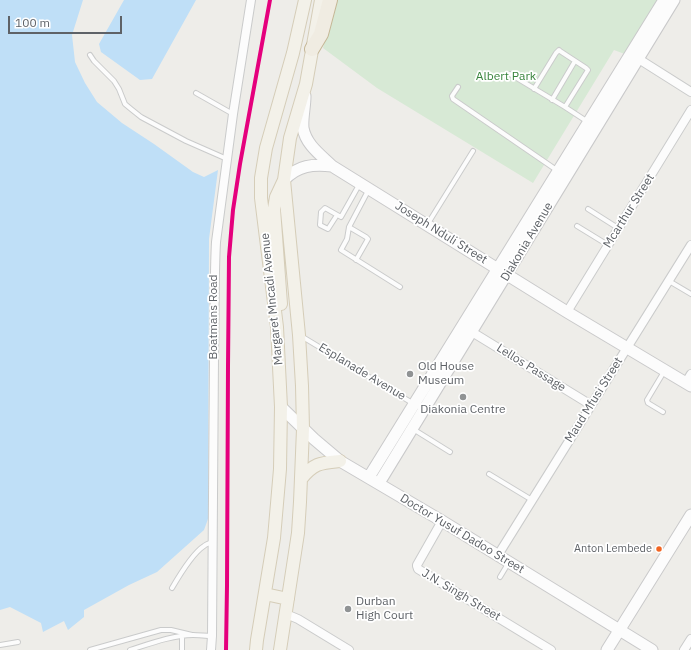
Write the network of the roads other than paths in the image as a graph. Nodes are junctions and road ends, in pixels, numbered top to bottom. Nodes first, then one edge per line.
1 (252, 0) edge
2 (305, 0) edge
3 (321, 0) edge
4 (330, 0) edge
5 (664, 0) edge
6 (674, 0) edge
7 (312, 49) junction
8 (90, 55) dead end
9 (634, 57) junction
10 (575, 61) junction
11 (510, 74) dead end
12 (306, 84) junction
13 (458, 87) dead end
14 (534, 89) junction
15 (691, 92) edge
16 (196, 93) dead end
17 (552, 100) junction
18 (565, 108) junction
19 (691, 110) edge
20 (232, 114) junction
21 (589, 122) junction
22 (473, 151) dead end
23 (227, 159) junction
24 (332, 166) junction
25 (564, 168) junction
26 (284, 180) junction
27 (365, 186) junction
28 (588, 209) dead end
29 (337, 215) junction
30 (427, 225) junction
31 (349, 226) junction
32 (577, 226) dead end
33 (618, 228) junction
34 (608, 245) junction
35 (691, 245) edge
36 (356, 260) junction
37 (502, 272) junction
38 (668, 281) junction
39 (400, 287) dead end
40 (691, 294) edge
41 (567, 312) junction
42 (277, 327) junction
43 (472, 332) junction
44 (299, 335) junction
45 (460, 340) junction
46 (627, 347) junction
47 (665, 370) junction
48 (689, 381) edge
49 (414, 404) junction
50 (591, 405) junction
51 (281, 407) junction
52 (424, 410) junction
53 (663, 412) dead end
54 (403, 423) junction
55 (303, 429) junction
56 (413, 429) junction
57 (450, 452) dead end
58 (340, 461) junction
59 (489, 474) dead end
60 (369, 477) junction
61 (301, 479) junction
62 (379, 483) junction
63 (532, 500) junction
64 (691, 514) edge
65 (442, 521) junction
66 (213, 542) junction
67 (498, 555) junction
68 (509, 562) junction
69 (500, 577) dead end
70 (172, 588) dead end
71 (265, 594) junction
72 (288, 599) junction
73 (286, 614) junction
74 (619, 630) junction
75 (182, 634) junction
76 (212, 636) junction
77 (691, 639) edge
78 (18, 642) dead end
79 (0, 645) edge
80 (90, 650) edge
81 (130, 650) edge
82 (182, 650) edge
83 (211, 650) edge
84 (256, 650) edge
85 (280, 650) edge
86 (349, 650) edge
87 (550, 650) edge
88 (607, 650) edge
89 (652, 650) edge
90 (684, 650) edge

1 - 20 street, Boatmans Road
2 - 42 main road, Margaret Mncadi Avenue
3 - 7 main road, Margaret Mncadi Avenue
4 - 7 highway
5 - 9 street, Diakonia Avenue
6 - 9 street, Diakonia Avenue
7 - 12 main road, Margaret Mncadi Avenue
8 - 23 lane
9 - 15 street
9 - 21 street, Diakonia Avenue
9 - 25 street, Diakonia Avenue
10 - 14 lane
10 - 17 lane
10 - 18 lane
11 - 14 lane
12 - 24 street, Joseph Nduli Street
12 - 26 main road, Margaret Mncadi Avenue
13 - 25 lane
14 - 17 lane
16 - 20 lane
17 - 18 lane
18 - 21 lane
19 - 33 street, Mcarthur Street
20 - 23 street, Boatmans Road
21 - 25 street, Diakonia Avenue
22 - 30 lane
23 - 66 street, Boatmans Road
24 - 26 street
24 - 27 street, Joseph Nduli Street
25 - 37 street, Diakonia Avenue
26 - 42 main road
26 - 44 main road, Margaret Mncadi Avenue
27 - 29 lane
27 - 30 street, Joseph Nduli Street
27 - 31 lane
28 - 33 lane
29 - 29 lane
30 - 37 street, Joseph Nduli Street
31 - 36 lane
31 - 36 lane
32 - 34 lane
33 - 34 street, Mcarthur Street
34 - 41 street, Mcarthur Street
35 - 38 street, Maud Mfusi Street
36 - 39 lane
37 - 41 street, Joseph Nduli Street
37 - 43 street, Diakonia Avenue
37 - 45 street, Diakonia Avenue
38 - 40 lane
38 - 46 street, Maud Mfusi Street
41 - 46 street, Joseph Nduli Street
42 - 51 main road, Margaret Mncadi Avenue
43 - 45 street, Diakonia Avenue
43 - 50 street, Lellos Passage
44 - 49 lane, Esplanade Avenue
44 - 55 main road, Margaret Mncadi Avenue
45 - 49 street, Diakonia Avenue
45 - 52 street, Diakonia Avenue
46 - 47 street, Joseph Nduli Street
46 - 50 street, Maud Mfusi Street
47 - 48 street, Joseph Nduli Street
47 - 53 lane
49 - 52 lane, Esplanade Avenue
49 - 54 street, Diakonia Avenue
50 - 63 street, Maud Mfusi Street
51 - 55 street, Doctor Yusuf Dadoo Street
51 - 71 main road, Margaret Mncadi Avenue
52 - 56 street, Diakonia Avenue
54 - 56 street
54 - 60 street, Diakonia Avenue
55 - 58 street, Doctor Yusuf Dadoo Street
55 - 61 main road, Margaret Mncadi Avenue
56 - 57 lane
56 - 62 street, Diakonia Avenue
58 - 60 street, Doctor Yusuf Dadoo Street
58 - 61 main road
59 - 63 lane
60 - 62 street, Doctor Yusuf Dadoo Street
61 - 72 main road, Margaret Mncadi Avenue
62 - 65 street, Doctor Yusuf Dadoo Street
63 - 67 street, Maud Mfusi Street
64 - 74 street
65 - 67 street, Doctor Yusuf Dadoo Street
65 - 87 street, J.N. Singh Street
66 - 70 lane
66 - 76 street, Boatmans Road
67 - 68 street, Doctor Yusuf Dadoo Street
68 - 69 lane
68 - 74 street, Doctor Yusuf Dadoo Street
71 - 72 main road
71 - 84 main road, Margaret Mncadi Avenue
72 - 73 main road, Margaret Mncadi Avenue
73 - 85 main road, Margaret Mncadi Avenue
73 - 86 street
74 - 88 street
74 - 89 street, Doctor Yusuf Dadoo Street
75 - 76 lane
75 - 80 lane
75 - 81 lane
75 - 82 lane
76 - 83 street, Boatmans Road
77 - 90 street
78 - 79 lane

